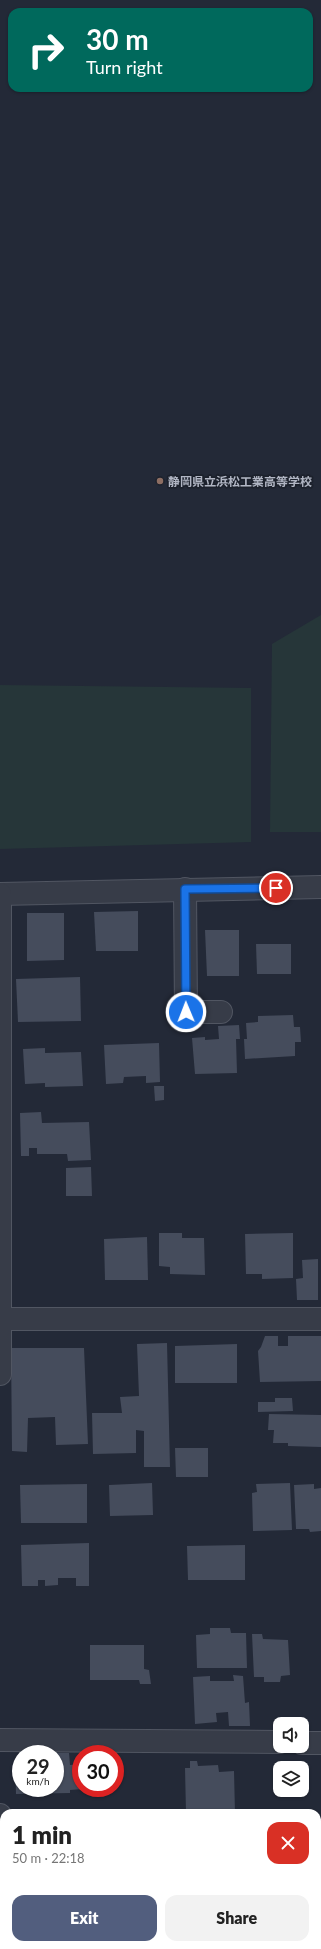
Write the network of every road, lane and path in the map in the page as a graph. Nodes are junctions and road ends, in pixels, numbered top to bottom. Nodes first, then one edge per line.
1 (321, 887) edge
2 (185, 889) junction
3 (0, 894) edge
4 (221, 1012) dead end
5 (0, 1319) edge
6 (321, 1319) edge
7 (0, 1374) edge
8 (0, 1740) edge
9 (273, 1742) edge
10 (309, 1743) edge
11 (321, 1743) edge

1 - 2 street
2 - 3 street
2 - 4 street
3 - 5 street
5 - 6 street
5 - 7 street
8 - 9 street
10 - 11 street

